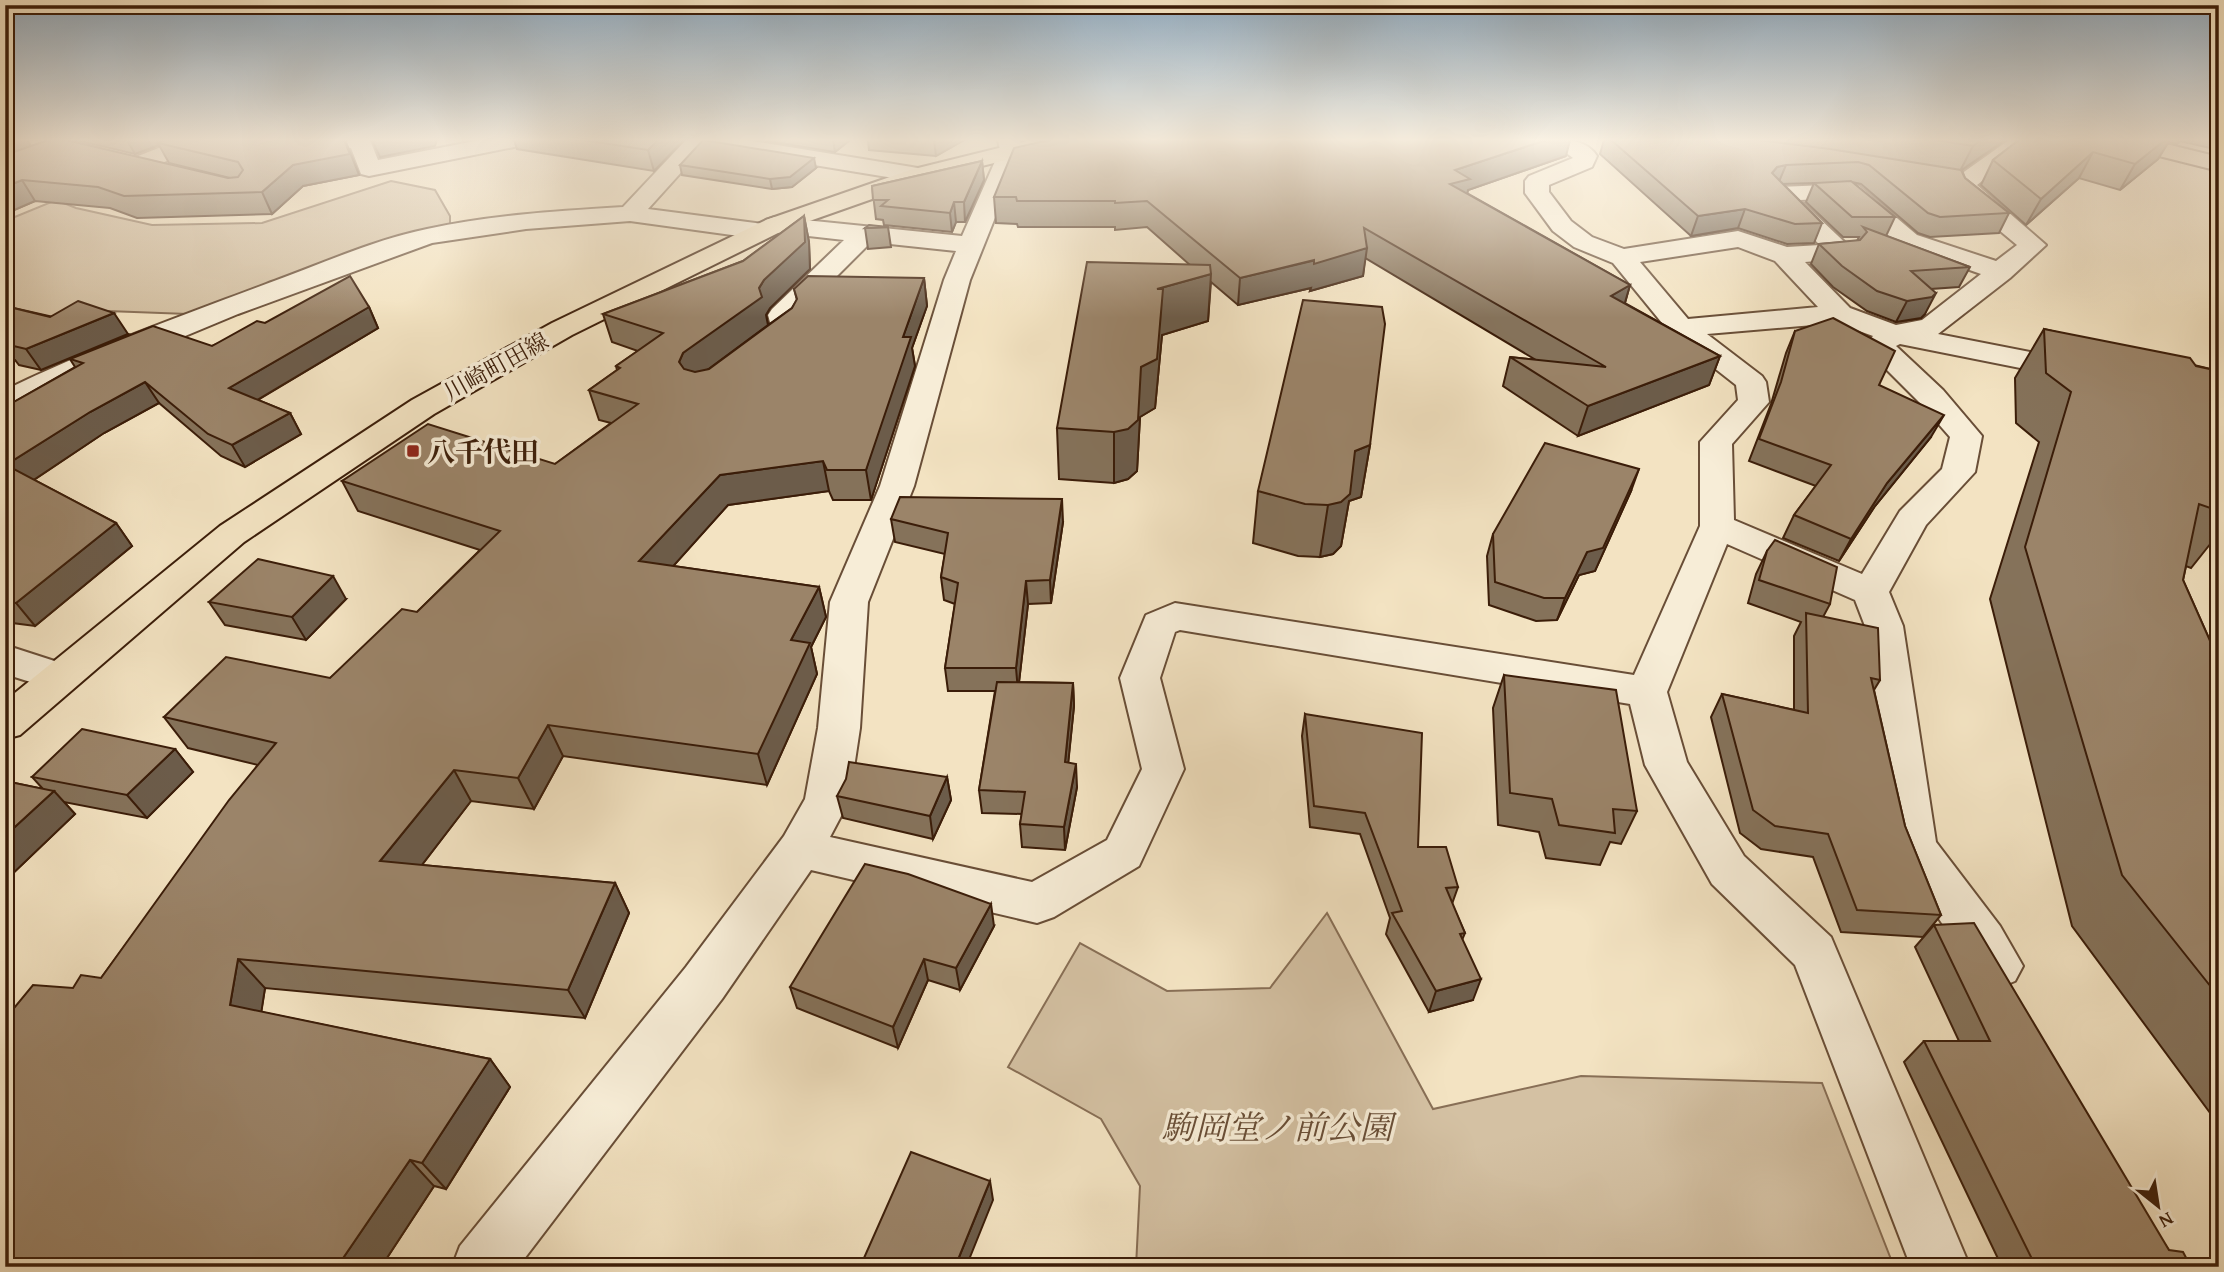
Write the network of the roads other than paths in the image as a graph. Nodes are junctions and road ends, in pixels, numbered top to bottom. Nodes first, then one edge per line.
1 (643, 199) edge
2 (849, 199) edge
3 (1002, 199) edge
4 (1542, 199) edge
5 (1785, 199) edge
6 (1860, 199) edge
7 (1978, 199) edge
8 (630, 214) junction
9 (768, 228) junction
10 (864, 235) junction
11 (971, 245) junction
12 (1784, 255) junction
13 (1622, 257) junction
14 (2001, 272) junction
15 (1840, 314) junction
16 (1681, 328) junction
17 (1894, 334) junction
18 (735, 367) edge
19 (5, 376) edge
20 (2102, 376) edge
21 (47, 381) junction
22 (5, 402) edge
23 (1717, 526) junction
24 (1870, 592) junction
25 (5, 659) edge
26 (59, 677) junction
27 (1647, 692) junction
28 (5, 724) edge
29 (800, 849) junction
30 (2017, 999) edge
31 (481, 1267) edge
32 (1941, 1267) edge

1 - 8 street
2 - 9 main road, 川崎町田線
3 - 11 street
4 - 13 street
5 - 12 street
6 - 14 street
7 - 14 street
8 - 9 street
8 - 21 street
9 - 10 street
9 - 26 main road, 川崎町田線
10 - 11 street
10 - 18 street
11 - 29 street
12 - 13 street
12 - 15 street
13 - 16 street
14 - 17 street
15 - 16 street
15 - 17 street
16 - 23 street
17 - 20 street
17 - 24 street
19 - 21 street
21 - 22 street
23 - 24 street
23 - 27 street
24 - 30 street
25 - 26 street
26 - 28 main road, 川崎町田線
27 - 29 street
27 - 32 street
29 - 31 street

